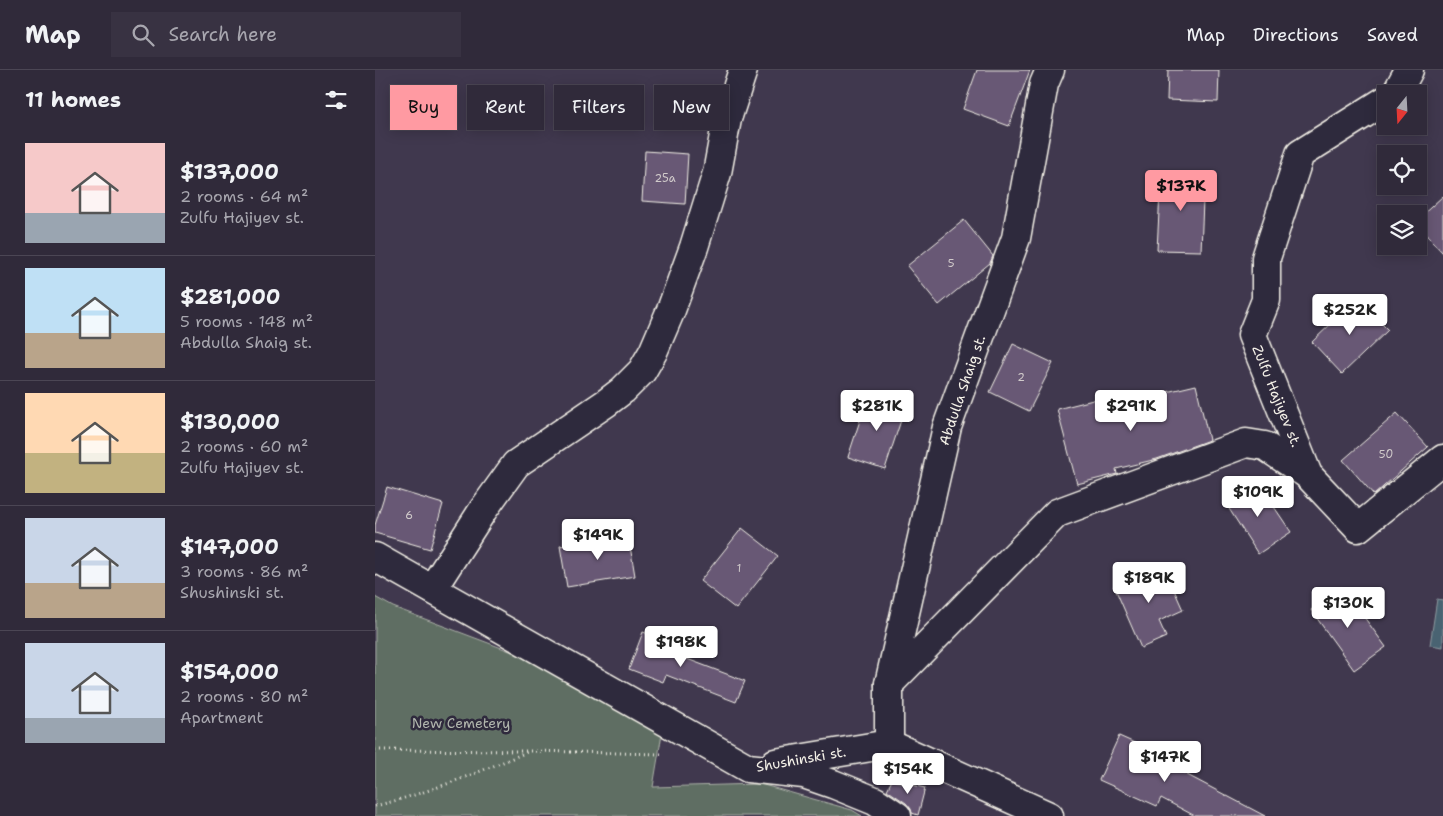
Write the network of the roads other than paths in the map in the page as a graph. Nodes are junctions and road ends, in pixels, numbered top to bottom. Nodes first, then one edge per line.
1 (743, 70) edge
2 (1050, 70) edge
3 (1409, 70) edge
4 (1401, 85) edge
5 (1377, 106) edge
6 (1443, 459) edge
7 (1308, 475) junction
8 (375, 557) edge
9 (432, 589) junction
10 (889, 684) junction
11 (889, 744) junction
12 (748, 768) junction
13 (897, 816) edge
14 (1049, 816) edge

1 - 9 street
2 - 10 street, Abdulla Shaig st.
3 - 4 street
5 - 7 street, Zulfu Hajiyev st.
6 - 7 street, Zulfu Hajiyev st.
7 - 10 street
8 - 9 street
9 - 12 street
10 - 11 street, Abdulla Shaig st.
11 - 12 street, Shushinski st.
11 - 14 street
12 - 13 street

